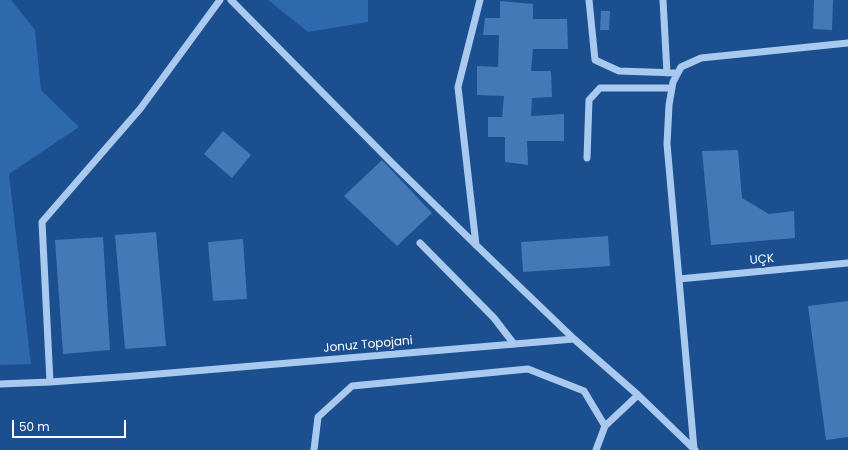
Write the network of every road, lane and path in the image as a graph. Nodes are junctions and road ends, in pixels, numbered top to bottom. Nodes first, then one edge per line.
1 (220, 0) edge
2 (231, 0) edge
3 (480, 0) edge
4 (589, 0) edge
5 (663, 0) edge
6 (848, 42) edge
7 (668, 72) junction
8 (677, 73) junction
9 (672, 88) junction
10 (587, 158) dead end
11 (420, 243) dead end
12 (476, 246) junction
13 (848, 264) edge
14 (679, 279) junction
15 (574, 339) junction
16 (514, 344) junction
17 (50, 382) junction
18 (0, 384) edge
19 (638, 395) junction
20 (605, 426) junction
21 (695, 449) edge
22 (314, 450) edge
23 (596, 450) edge

1 - 17 street
2 - 12 street
3 - 12 street
4 - 7 street
5 - 7 street
6 - 8 street
7 - 8 street
8 - 9 street
9 - 10 street
9 - 14 street
11 - 16 street
12 - 15 street
13 - 14 street, UÇK
14 - 21 street
15 - 16 street, Jonuz Topojani
15 - 19 street
16 - 17 street, Jonuz Topojani
17 - 18 street, Jonuz Topojani
19 - 20 street
19 - 21 street
20 - 22 street
20 - 23 street

